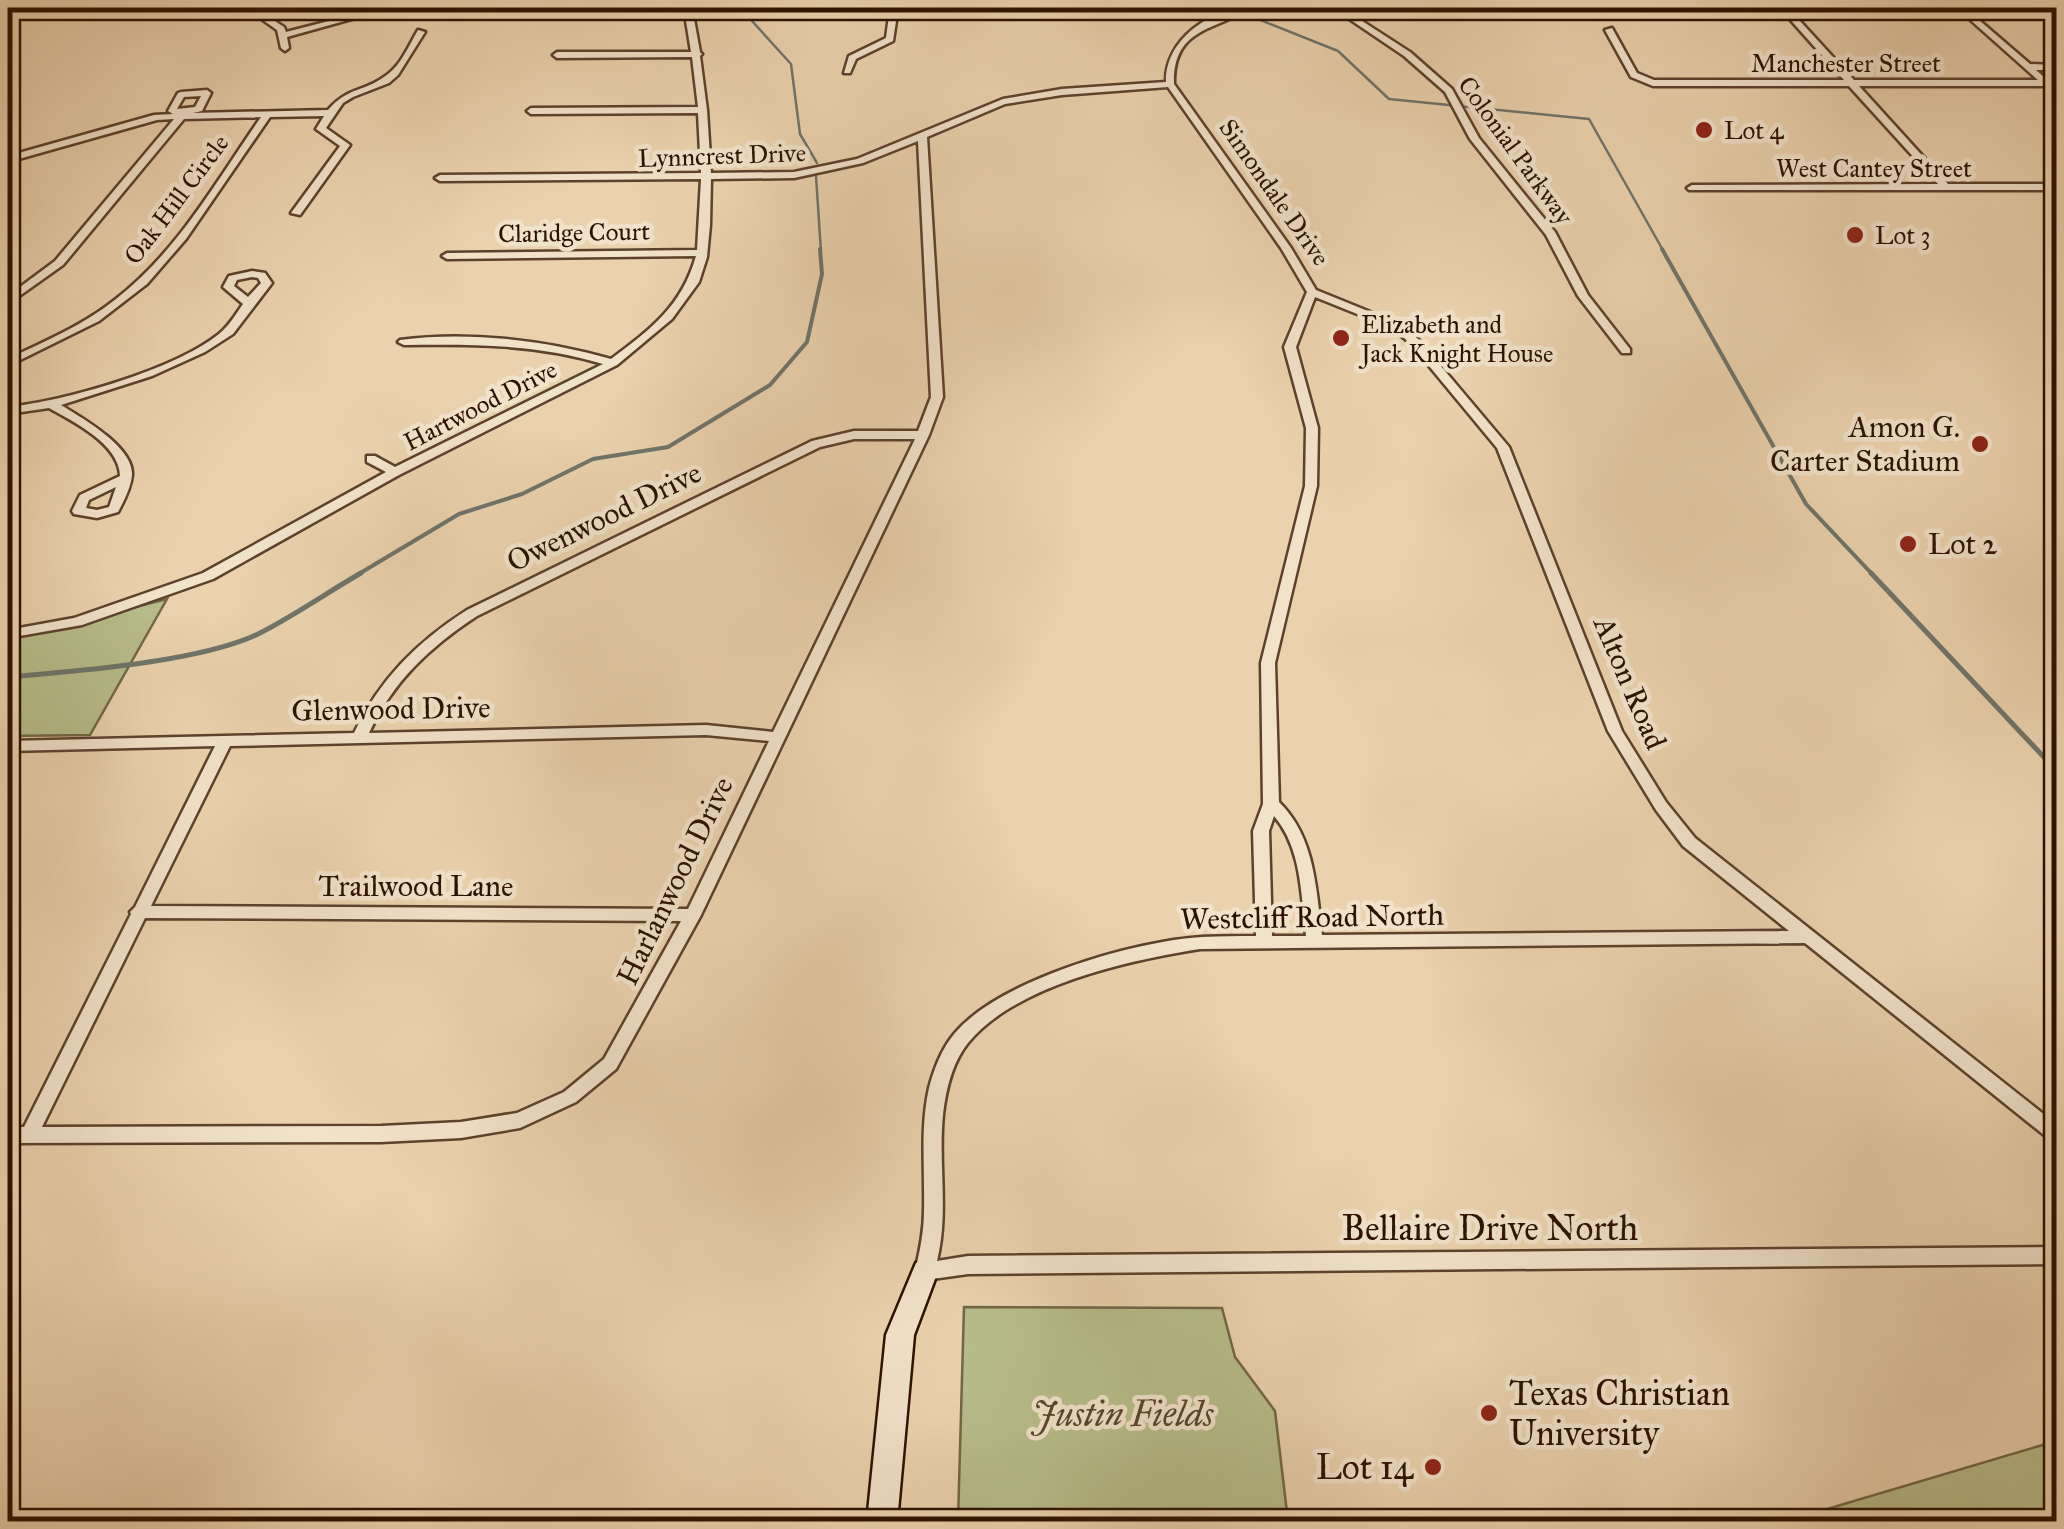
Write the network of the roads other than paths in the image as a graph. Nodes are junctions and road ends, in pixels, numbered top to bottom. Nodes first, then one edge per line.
1 (250, 8) edge
2 (387, 8) edge
3 (688, 8) edge
4 (894, 8) edge
5 (1337, 8) edge
6 (1784, 8) edge
7 (1961, 8) edge
8 (1240, 10) edge
9 (1609, 30) dead end
10 (422, 32) dead end
11 (284, 35) junction
12 (285, 48) dead end
13 (698, 54) junction
14 (557, 55) dead end
15 (2029, 67) junction
16 (2056, 67) edge
17 (847, 71) dead end
18 (1851, 83) junction
19 (2047, 83) junction
20 (1170, 84) junction
21 (2056, 92) edge
22 (703, 110) junction
23 (531, 111) dead end
24 (330, 112) junction
25 (184, 113) junction
26 (268, 113) junction
27 (922, 136) junction
28 (8, 160) edge
29 (440, 178) dead end
30 (705, 178) junction
31 (1692, 188) dead end
32 (1946, 188) junction
33 (2056, 188) edge
34 (296, 213) dead end
35 (702, 253) junction
36 (448, 256) dead end
37 (1312, 292) junction
38 (8, 301) edge
39 (249, 304) dead end
40 (404, 342) dead end
41 (1626, 351) dead end
42 (8, 362) edge
43 (613, 363) junction
44 (53, 405) junction
45 (8, 410) edge
46 (923, 435) junction
47 (371, 459) dead end
48 (395, 472) junction
49 (126, 478) dead end
50 (8, 634) edge
51 (360, 736) junction
52 (775, 736) junction
53 (226, 740) junction
54 (8, 746) edge
55 (1271, 804) junction
56 (138, 912) junction
57 (693, 915) junction
58 (1806, 937) junction
59 (1315, 942) junction
60 (1264, 943) junction
61 (29, 1134) junction
62 (2056, 1134) edge
63 (8, 1135) edge
64 (2056, 1256) edge
65 (925, 1271) junction
66 (882, 1522) edge

1 - 11 street
2 - 11 street
3 - 13 street, Hartwood Drive
4 - 17 street
5 - 41 street, Colonial Parkway
6 - 18 street
7 - 15 street
8 - 20 street
9 - 18 street, Manchester Street
10 - 24 street
11 - 12 street
13 - 14 street
13 - 22 street, Hartwood Drive
15 - 16 street
15 - 19 street
18 - 19 street, Manchester Street
18 - 32 street
19 - 21 street
20 - 27 street, Lynncrest Drive
20 - 37 street, Simondale Drive
22 - 23 street
22 - 30 street, Hartwood Drive
24 - 26 street
24 - 34 street
25 - 25 street
25 - 26 street
25 - 28 street
25 - 38 street
26 - 42 street, Oak Hill Circle
27 - 30 street, Lynncrest Drive
27 - 46 street, Harlanwood Drive
29 - 30 street, Lynncrest Drive
30 - 35 street, Hartwood Drive
31 - 32 street, West Cantey Street
32 - 33 street, West Cantey Street
35 - 36 street, Claridge Court
35 - 43 street, Hartwood Drive
37 - 55 street, Simondale Drive
37 - 58 street, Alton Road
39 - 44 street
40 - 43 street
43 - 48 street, Hartwood Drive
44 - 45 street
44 - 49 street
46 - 51 street, Owenwood Drive
46 - 52 street, Harlanwood Drive
47 - 48 street
48 - 50 street, Hartwood Drive
51 - 52 street, Glenwood Drive
51 - 53 street, Glenwood Drive
52 - 57 street, Harlanwood Drive
53 - 54 street, Glenwood Drive
53 - 56 street
55 - 59 street
55 - 60 street, Simondale Drive
56 - 57 street, Trailwood Lane
56 - 61 street
57 - 61 street, Harlanwood Drive
58 - 59 street, Westcliff Road North
58 - 62 street, Alton Road
59 - 60 street, Westcliff Road North
60 - 65 street, Westcliff Road North
61 - 63 street, Harlanwood Drive
64 - 65 street, Bellaire Drive North
65 - 66 street

